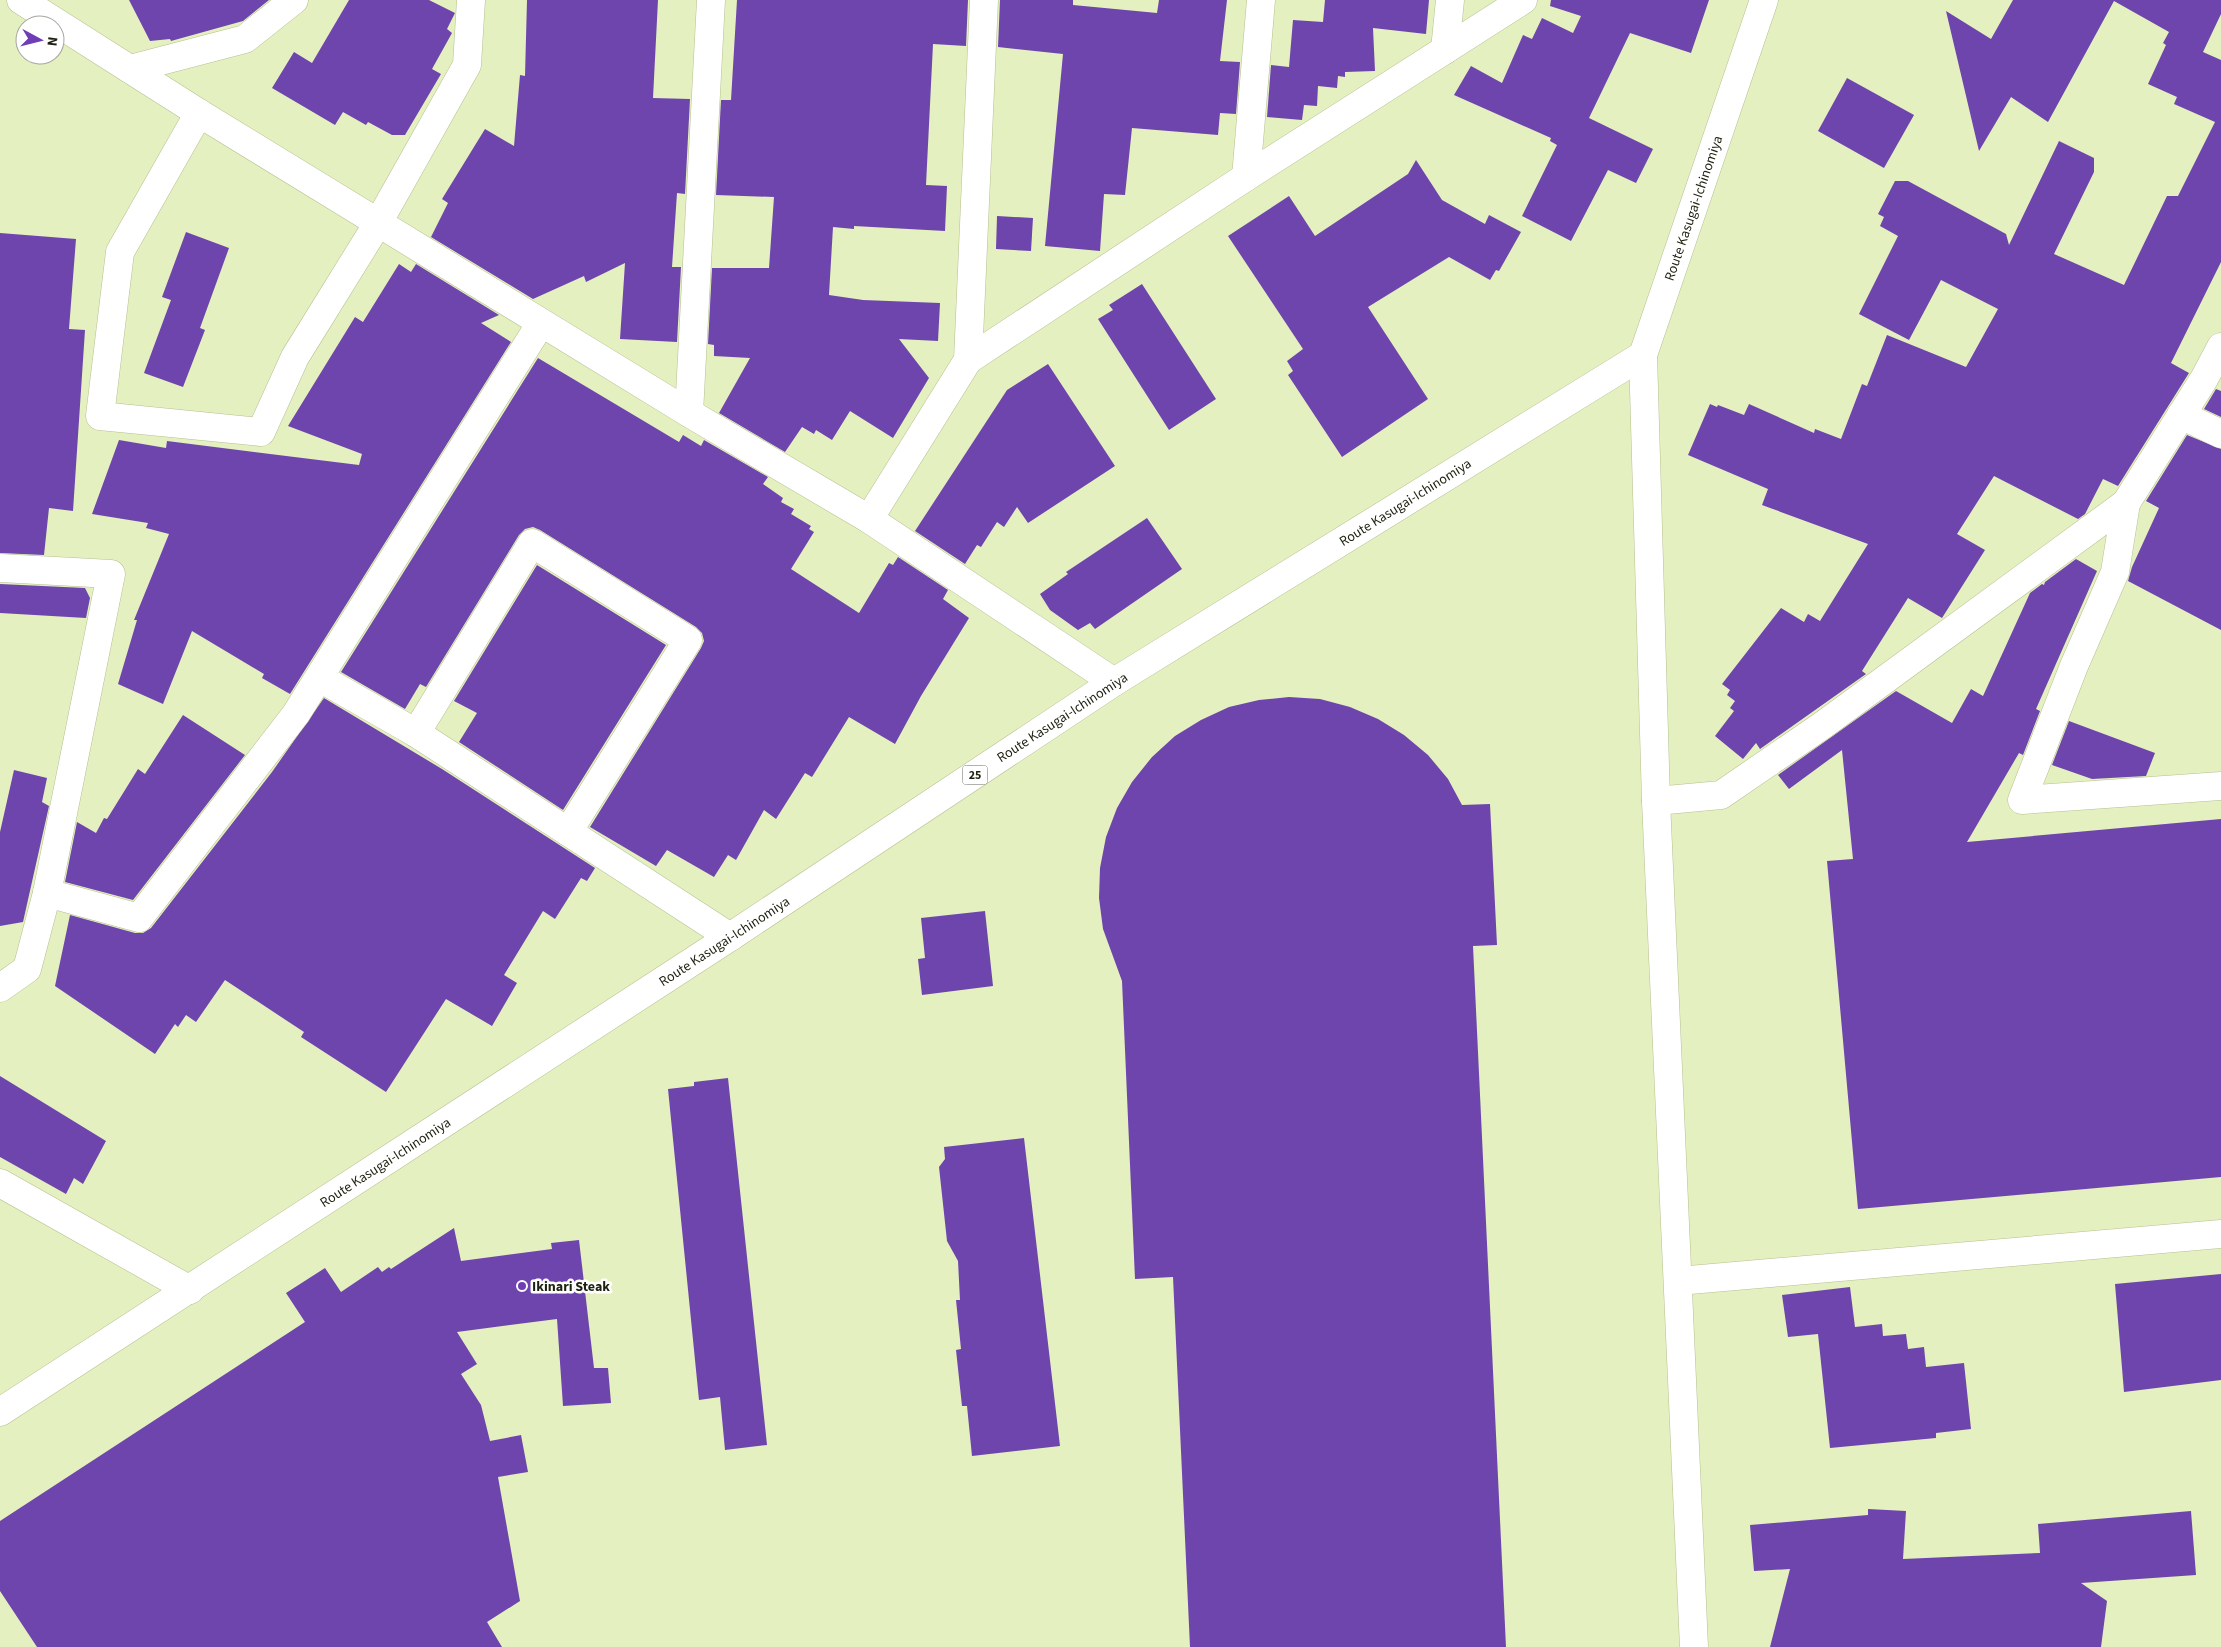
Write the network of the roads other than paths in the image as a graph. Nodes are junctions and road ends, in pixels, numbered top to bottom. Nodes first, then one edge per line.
1 (21, 0) edge
2 (294, 0) edge
3 (471, 0) edge
4 (711, 0) edge
5 (984, 0) edge
6 (1261, 0) edge
7 (1450, 0) edge
8 (1524, 0) edge
9 (1764, 0) edge
10 (1445, 50) junction
11 (130, 69) junction
12 (199, 114) junction
13 (1246, 177) junction
14 (378, 223) junction
15 (541, 323) junction
16 (2221, 347) edge
17 (1642, 356) junction
18 (968, 360) junction
19 (2212, 380) edge
20 (690, 413) junction
21 (2181, 415) junction
22 (2221, 434) edge
23 (2126, 503) junction
24 (869, 519) junction
25 (0, 568) edge
26 (320, 678) junction
27 (1114, 682) junction
28 (416, 733) junction
29 (2221, 786) edge
30 (1656, 801) junction
31 (568, 832) junction
32 (47, 893) junction
33 (730, 937) junction
34 (0, 988) edge
35 (0, 1183) edge
36 (2221, 1234) edge
37 (1678, 1281) junction
38 (190, 1290) junction
39 (0, 1412) edge
40 (1694, 1647) edge

1 - 11 street
2 - 11 street
3 - 14 street
4 - 20 street
5 - 18 street
6 - 13 street
7 - 10 street
8 - 10 street
9 - 17 street, Route Kasugai-Ichinomiya
10 - 13 street
11 - 12 street
12 - 14 street
12 - 14 street
13 - 18 street
14 - 15 street
15 - 20 street
15 - 26 street
16 - 19 street
17 - 27 street, Route Kasugai-Ichinomiya / 25
17 - 30 street
18 - 24 street
19 - 21 street
20 - 24 street
21 - 22 street
21 - 23 street
23 - 29 street
23 - 30 street
24 - 27 street
25 - 32 street
26 - 28 street
26 - 32 street
27 - 33 street, Route Kasugai-Ichinomiya / 25
28 - 31 street
28 - 31 street
30 - 37 street
31 - 33 street
32 - 34 street
33 - 38 street, Route Kasugai-Ichinomiya / 25
35 - 38 street
36 - 37 street
37 - 40 street
38 - 39 street, Route Kasugai-Ichinomiya / 25

